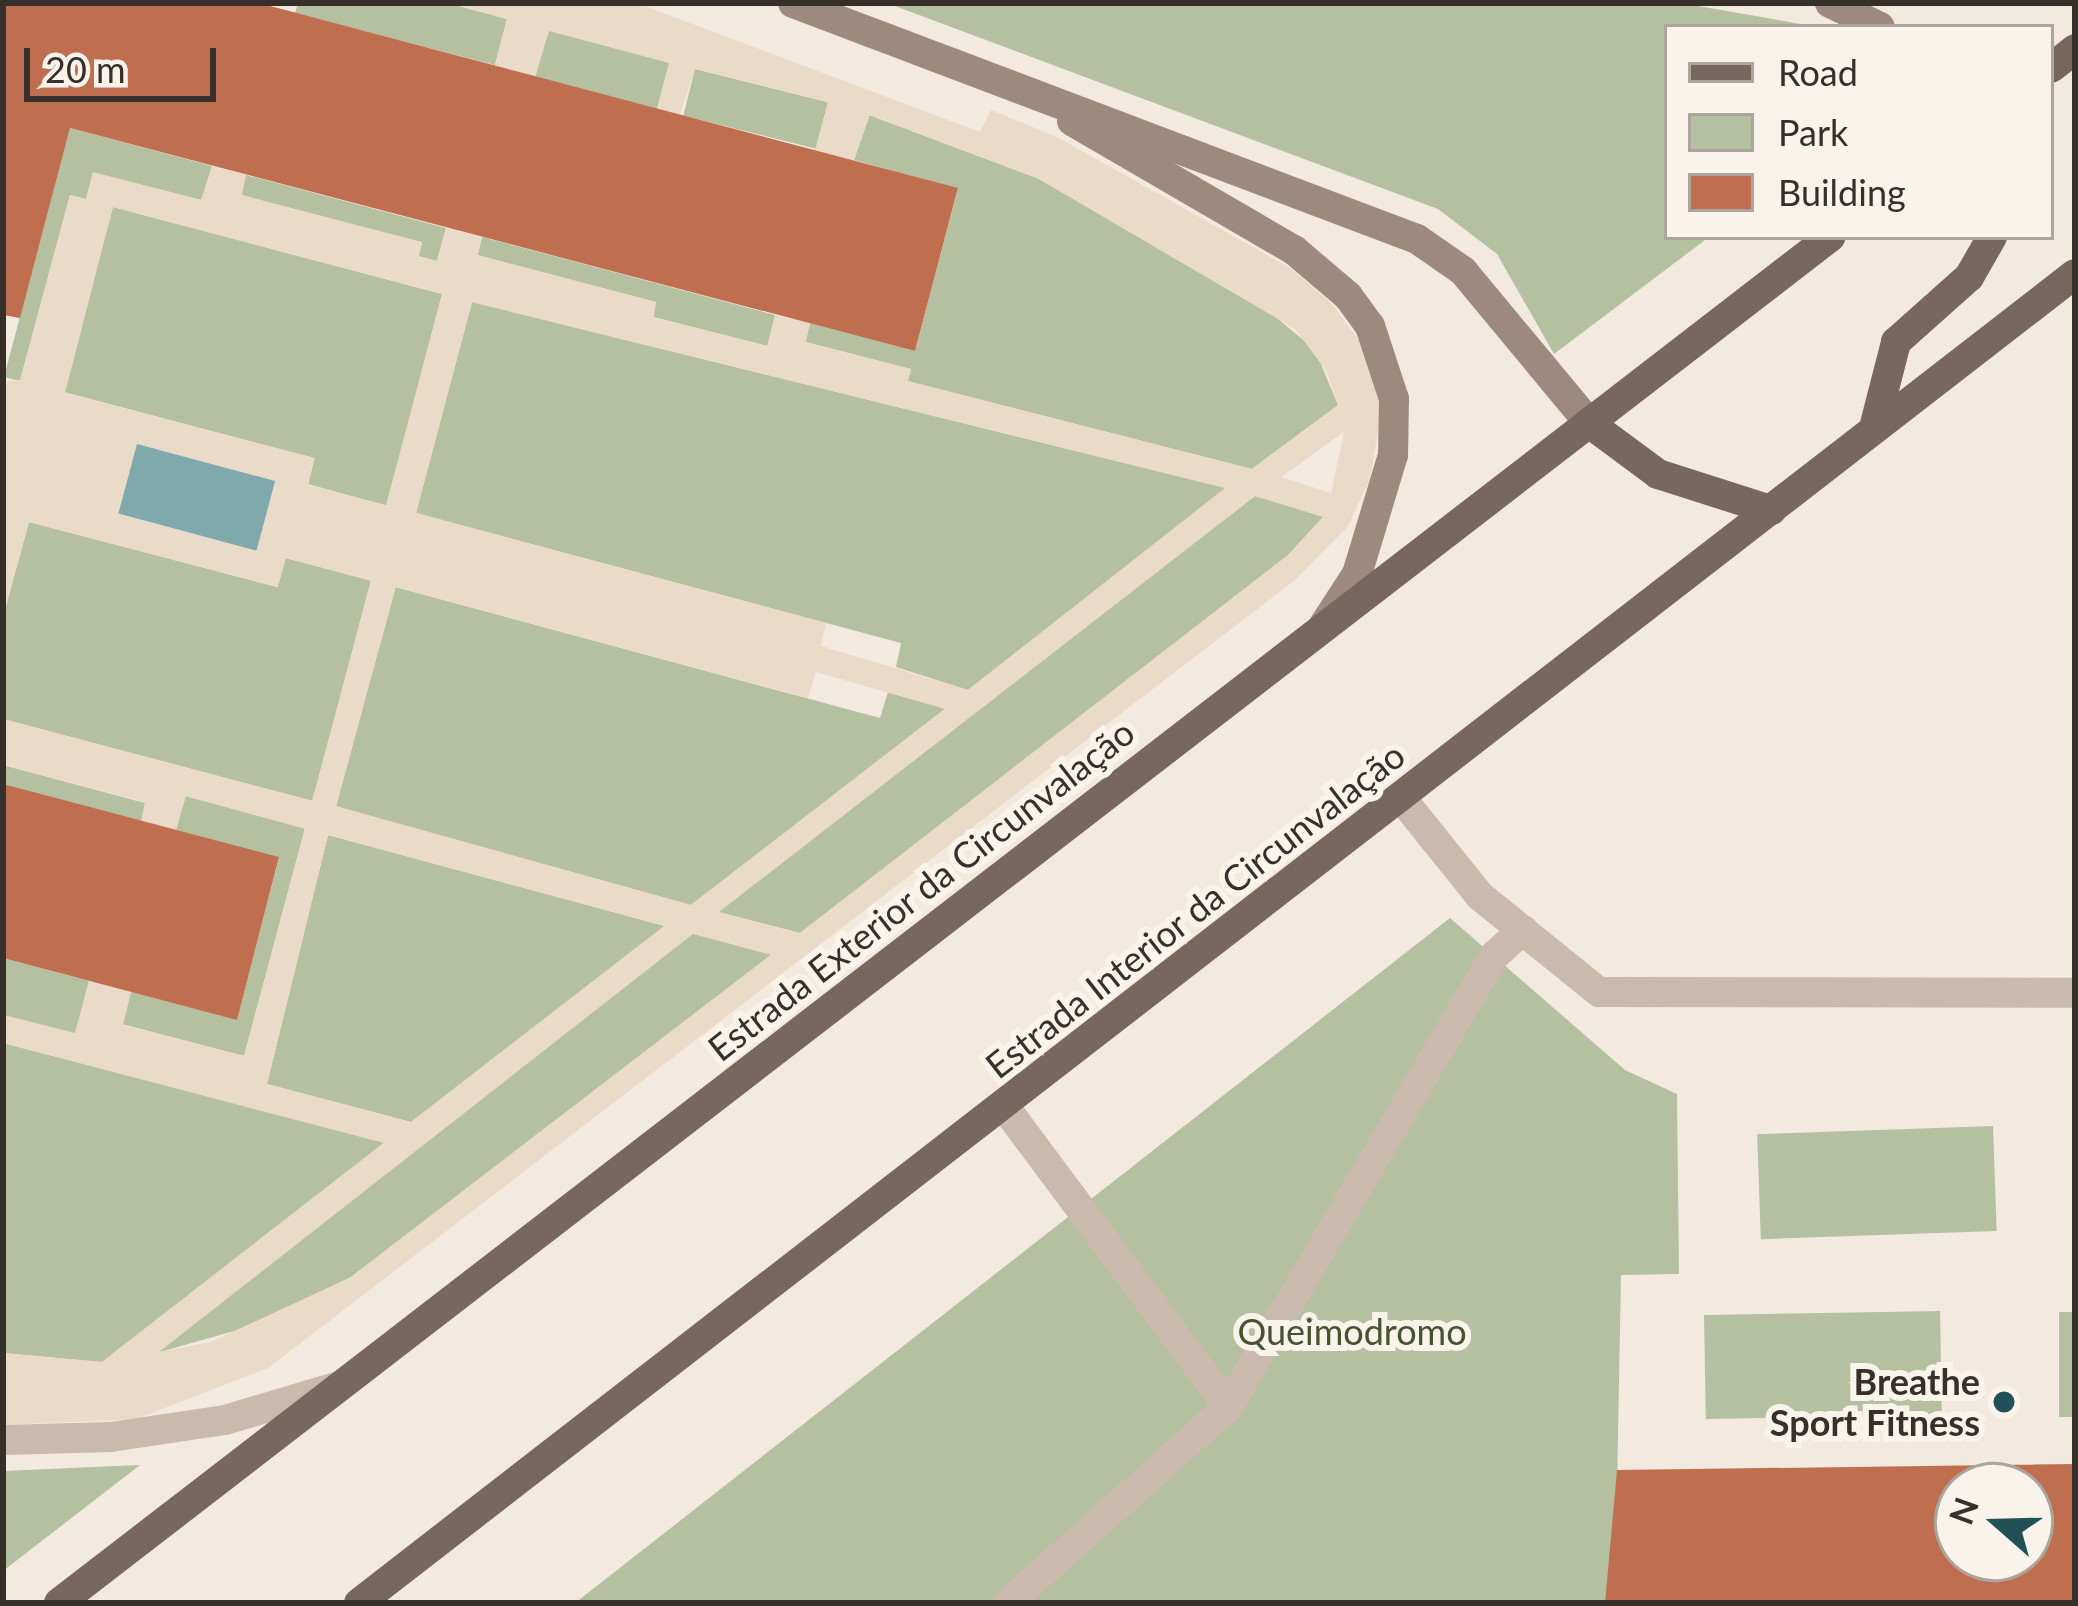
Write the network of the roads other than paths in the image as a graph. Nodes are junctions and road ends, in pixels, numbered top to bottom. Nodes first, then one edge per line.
1 (793, 3) edge
2 (1829, 3) edge
3 (1874, 24) edge
4 (1000, 79) junction
5 (1826, 240) edge
6 (1990, 240) edge
7 (2075, 274) edge
8 (1589, 423) junction
9 (1875, 424) junction
10 (1772, 511) junction
11 (1322, 628) junction
12 (1402, 799) junction
13 (1523, 930) junction
14 (2075, 992) edge
15 (1004, 1106) junction
16 (347, 1384) junction
17 (1228, 1407) junction
18 (3, 1440) edge
19 (58, 1603) edge
20 (359, 1603) edge
21 (1008, 1603) edge

1 - 4 main road
2 - 3 main road
4 - 8 main road
4 - 11 main road
5 - 8 main road, Estrada Exterior da Circunvalação
6 - 9 main road
7 - 9 main road, Estrada Interior da Circunvalação
8 - 10 main road
8 - 11 main road, Estrada Exterior da Circunvalação
9 - 10 main road, Estrada Interior da Circunvalação
10 - 12 main road, Estrada Interior da Circunvalação
11 - 16 main road, Estrada Exterior da Circunvalação
12 - 13 street
12 - 15 main road, Estrada Interior da Circunvalação
13 - 14 street
13 - 17 street
15 - 17 street
15 - 20 main road, Estrada Interior da Circunvalação
16 - 18 street
16 - 19 main road, Estrada Exterior da Circunvalação
17 - 21 street

